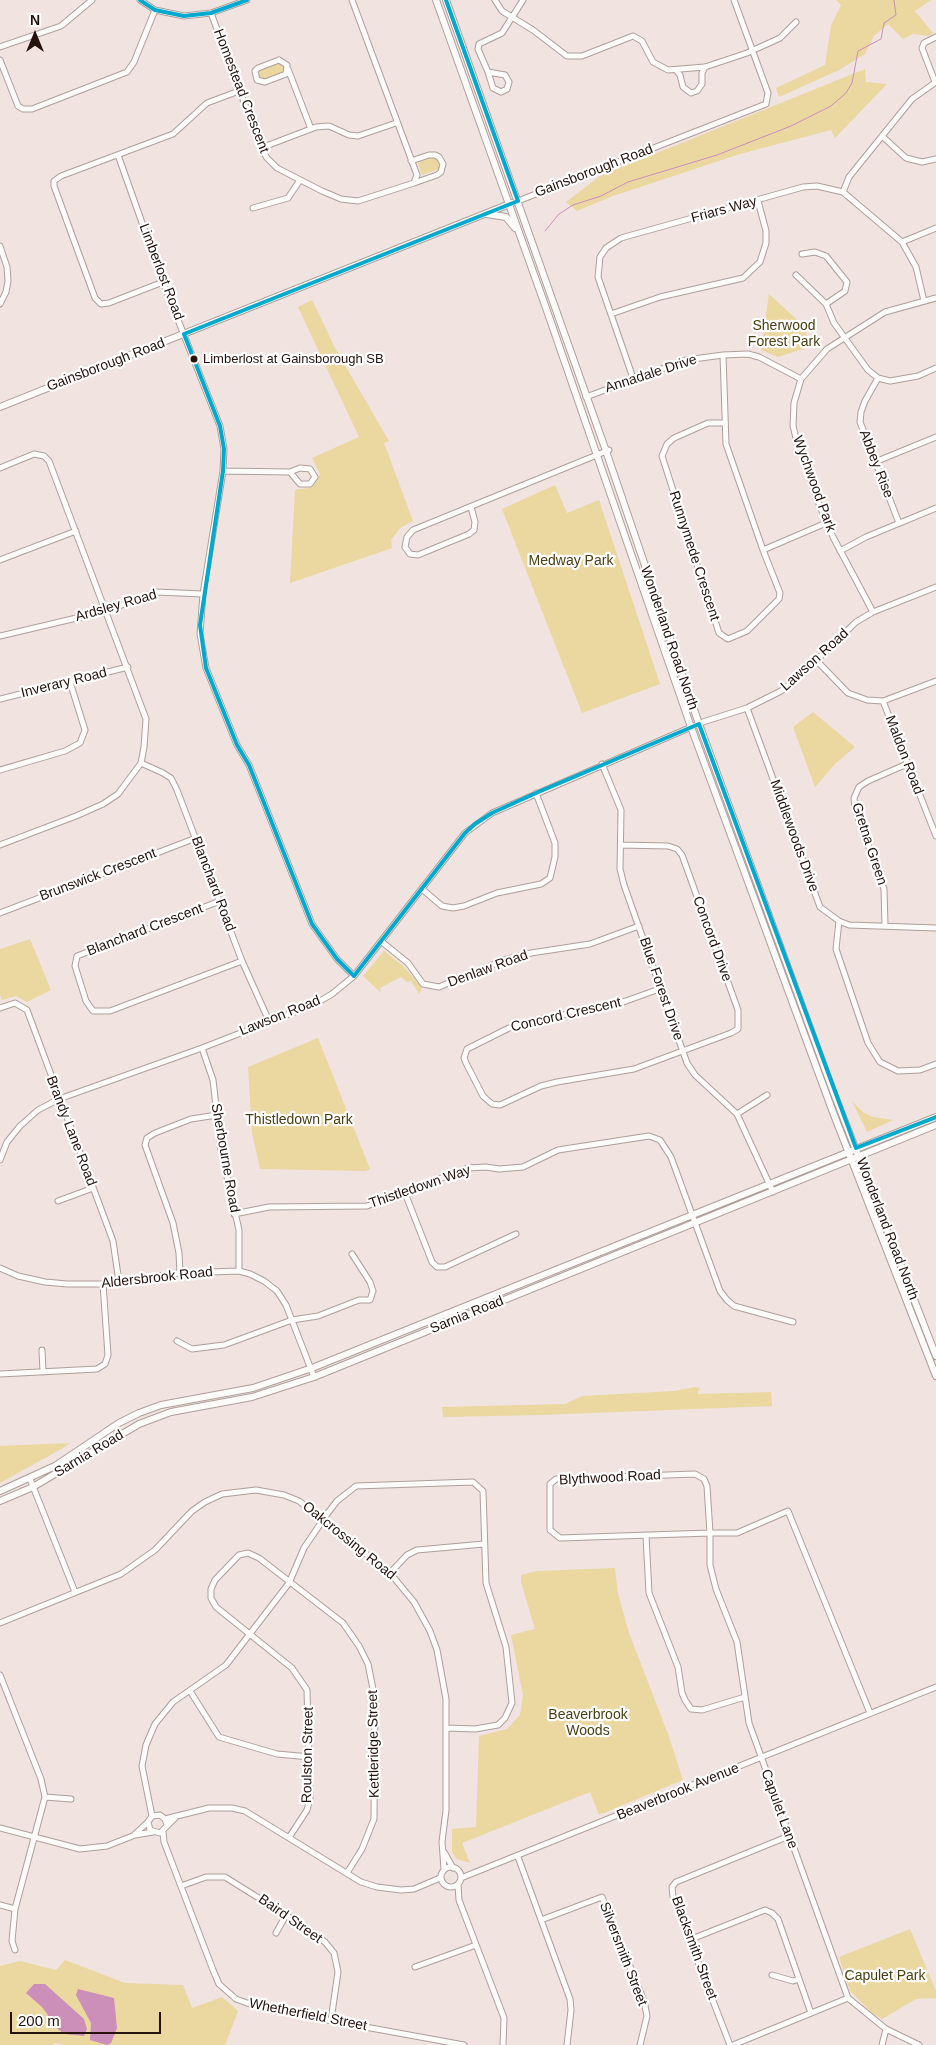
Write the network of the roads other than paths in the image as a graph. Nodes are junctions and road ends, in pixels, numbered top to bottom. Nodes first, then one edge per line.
1 (92, 0) edge
2 (140, 0) edge
3 (247, 0) edge
4 (352, 0) edge
5 (436, 0) edge
6 (446, 0) edge
7 (495, 0) edge
8 (522, 0) edge
9 (734, 0) edge
10 (155, 10) junction
11 (211, 13) junction
12 (512, 18) junction
13 (796, 22) dead end
14 (936, 37) edge
15 (0, 48) edge
16 (753, 50) junction
17 (0, 60) edge
18 (705, 67) junction
19 (288, 68) junction
20 (676, 70) junction
21 (488, 72) junction
22 (935, 82) edge
23 (239, 91) junction
24 (396, 123) junction
25 (311, 129) junction
26 (882, 136) junction
27 (261, 148) junction
28 (118, 155) junction
29 (936, 159) edge
30 (411, 161) junction
31 (300, 180) junction
32 (414, 183) junction
33 (843, 192) junction
34 (518, 201) junction
35 (758, 201) junction
36 (510, 204) junction
37 (253, 208) dead end
38 (487, 214) junction
39 (936, 228) edge
40 (520, 232) junction
41 (902, 242) junction
42 (0, 246) edge
43 (802, 254) dead end
44 (796, 275) dead end
45 (163, 282) junction
46 (936, 298) edge
47 (924, 301) junction
48 (0, 304) edge
49 (826, 304) junction
50 (611, 314) junction
51 (184, 334) junction
52 (845, 337) junction
53 (722, 355) junction
54 (936, 368) edge
55 (633, 378) junction
56 (878, 378) junction
57 (801, 379) junction
58 (586, 397) junction
59 (0, 407) edge
60 (724, 423) junction
61 (936, 437) edge
62 (607, 451) junction
63 (597, 454) junction
64 (875, 462) junction
65 (0, 468) edge
66 (223, 471) junction
67 (290, 472) junction
68 (471, 507) junction
69 (936, 508) edge
70 (826, 522) junction
71 (899, 523) junction
72 (76, 532) junction
73 (763, 550) junction
74 (840, 551) junction
75 (0, 560) edge
76 (936, 587) edge
77 (203, 594) junction
78 (106, 611) junction
79 (873, 612) junction
80 (0, 636) edge
81 (816, 660) junction
82 (128, 667) junction
83 (936, 681) edge
84 (70, 682) junction
85 (0, 699) edge
86 (883, 701) junction
87 (748, 708) junction
88 (698, 724) junction
89 (691, 727) junction
90 (140, 763) junction
91 (602, 764) junction
92 (907, 764) junction
93 (0, 770) edge
94 (536, 793) junction
95 (936, 836) edge
96 (196, 838) junction
97 (0, 845) edge
98 (621, 845) junction
99 (422, 889) junction
100 (220, 901) junction
101 (0, 913) edge
102 (839, 921) junction
103 (639, 926) junction
104 (885, 926) junction
105 (936, 928) edge
106 (382, 942) junction
107 (242, 961) junction
108 (354, 976) junction
109 (662, 988) junction
110 (0, 1008) edge
111 (269, 1021) junction
112 (202, 1048) junction
113 (682, 1051) junction
114 (936, 1064) edge
115 (767, 1095) dead end
116 (59, 1099) junction
117 (737, 1114) junction
118 (217, 1115) junction
119 (936, 1117) edge
120 (936, 1125) edge
121 (856, 1148) junction
122 (848, 1151) junction
123 (859, 1156) junction
124 (851, 1159) junction
125 (0, 1160) edge
126 (769, 1184) junction
127 (93, 1188) junction
128 (773, 1192) junction
129 (405, 1193) junction
130 (58, 1201) dead end
131 (234, 1214) junction
132 (692, 1214) junction
133 (695, 1223) junction
134 (516, 1234) dead end
135 (352, 1254) dead end
136 (0, 1268) edge
137 (239, 1271) junction
138 (180, 1273) junction
139 (119, 1282) junction
140 (104, 1284) junction
141 (292, 1320) junction
142 (793, 1322) dead end
143 (177, 1341) dead end
144 (42, 1350) dead end
145 (936, 1356) edge
146 (312, 1368) junction
147 (43, 1372) junction
148 (0, 1374) edge
149 (936, 1376) edge
150 (314, 1377) junction
151 (30, 1479) junction
152 (33, 1487) junction
153 (0, 1491) edge
154 (0, 1501) edge
155 (324, 1519) junction
156 (710, 1533) junction
157 (646, 1536) junction
158 (484, 1544) junction
159 (390, 1573) junction
160 (289, 1583) junction
161 (75, 1592) junction
162 (0, 1623) edge
163 (250, 1634) junction
164 (0, 1675) edge
165 (936, 1687) edge
166 (190, 1691) junction
167 (745, 1698) junction
168 (870, 1713) junction
169 (447, 1728) junction
170 (310, 1757) junction
171 (761, 1758) junction
172 (45, 1797) junction
173 (71, 1799) dead end
174 (151, 1807) junction
175 (152, 1816) junction
176 (163, 1817) junction
177 (177, 1817) junction
178 (148, 1822) junction
179 (167, 1825) junction
180 (0, 1828) edge
181 (163, 1832) junction
182 (154, 1833) junction
183 (135, 1835) junction
184 (290, 1836) junction
185 (789, 1836) junction
186 (35, 1838) junction
187 (164, 1842) junction
188 (443, 1849) junction
189 (518, 1857) junction
190 (444, 1869) junction
191 (456, 1869) junction
192 (475, 1872) junction
193 (346, 1873) junction
194 (461, 1878) junction
195 (441, 1880) junction
196 (458, 1885) junction
197 (181, 1886) junction
198 (450, 1888) junction
199 (459, 1900) junction
200 (0, 1905) edge
201 (16, 1909) junction
202 (286, 1914) junction
203 (541, 1920) junction
204 (276, 1933) dead end
205 (689, 1940) junction
206 (476, 1945) junction
207 (15, 1950) dead end
208 (415, 1967) dead end
209 (772, 1976) dead end
210 (799, 1979) junction
211 (848, 1998) junction
212 (812, 2013) junction
213 (331, 2020) junction
214 (886, 2029) junction
215 (464, 2045) edge
216 (503, 2045) edge
217 (567, 2045) edge
218 (640, 2045) edge
219 (732, 2045) edge
220 (882, 2045) edge
221 (919, 2045) edge

1 - 15 street
2 - 10 street
3 - 11 street
4 - 24 street
5 - 36 main road, Wonderland Road North
6 - 34 main road, Wonderland Road North
7 - 12 street
8 - 12 street
9 - 16 street
10 - 11 street
10 - 17 street
11 - 23 street, Homestead Crescent
12 - 20 street
12 - 21 street
13 - 16 street
14 - 22 street
16 - 18 street
16 - 34 street, Gainsborough Road
18 - 20 street
18 - 20 street
19 - 19 street
19 - 25 street
21 - 21 street
22 - 26 street
23 - 27 street, Homestead Crescent
23 - 28 street
24 - 25 street
24 - 30 street
25 - 27 street
26 - 29 street
26 - 33 street
27 - 31 street, Homestead Crescent
28 - 45 street, Limberlost Road
28 - 45 street
30 - 32 street
30 - 32 street, Homestead Crescent
31 - 32 street, Homestead Crescent
31 - 37 street
33 - 35 street, Friars Way
33 - 41 street, Friars Way
34 - 36 main road, Gainsborough Road
34 - 58 main road, Wonderland Road North
35 - 50 street
35 - 50 street, Friars Way
36 - 38 main road, Gainsborough Road
36 - 40 main road, Wonderland Road North
38 - 40 main road
38 - 51 main road, Gainsborough Road
39 - 41 street
40 - 63 main road, Wonderland Road North
41 - 47 street, Friars Way
42 - 48 street
43 - 49 street
44 - 49 street
45 - 51 street, Limberlost Road
46 - 47 street, Wychwood Park
47 - 52 street, Wychwood Park
49 - 52 street
50 - 55 street, Friars Way
51 - 59 main road, Gainsborough Road
51 - 66 street, Limberlost Road
52 - 56 street
52 - 57 street, Wychwood Park
53 - 55 street, Annadale Drive
53 - 57 street, Annadale Drive
53 - 60 street, Runnymede Crescent
54 - 56 street
55 - 58 street, Annadale Drive
56 - 64 street, Abbey Rise
57 - 70 street, Wychwood Park
58 - 62 main road, Wonderland Road North
60 - 73 street, Runnymede Crescent
60 - 73 street, Runnymede Crescent
61 - 64 street
62 - 63 street
62 - 88 main road, Wonderland Road North
63 - 68 street
63 - 89 main road, Wonderland Road North
64 - 71 street, Abbey Rise
65 - 72 street
66 - 67 street
66 - 77 street, Limberlost Road
67 - 67 street
68 - 68 street
69 - 71 street
70 - 73 street
70 - 74 street, Wychwood Park
71 - 74 street
72 - 75 street
72 - 78 street
74 - 79 street, Wychwood Park
76 - 79 street, Lawson Road
77 - 78 street, Ardsley Road
77 - 108 street, Limberlost Road
78 - 80 street, Ardsley Road
78 - 82 street
79 - 81 street, Lawson Road
81 - 86 street
81 - 87 street, Lawson Road
82 - 84 street, Inverary Road
82 - 90 street
83 - 86 street
84 - 85 street, Inverary Road
84 - 93 street
86 - 92 street, Maldon Road
87 - 88 street, Lawson Road
87 - 102 street, Middlewoods Drive
88 - 89 street, Lawson Road
88 - 121 main road, Wonderland Road North
89 - 91 street, Lawson Road
89 - 122 main road, Wonderland Road North
90 - 96 street, Blanchard Road
90 - 97 street
91 - 94 street, Lawson Road
91 - 98 street, Blue Forest Drive
92 - 95 street, Maldon Road
92 - 104 street, Gretna Green
94 - 99 street, Lawson Road
94 - 99 street
96 - 100 street, Blanchard Road
96 - 101 street, Brunswick Crescent
98 - 103 street, Blue Forest Drive
98 - 113 street, Concord Drive
99 - 106 street, Lawson Road
100 - 107 street, Blanchard Road
100 - 107 street, Blanchard Crescent
102 - 104 street, Middlewoods Drive
102 - 114 street
103 - 106 street, Denlaw Road
103 - 109 street, Blue Forest Drive
104 - 105 street, Middlewoods Drive
106 - 108 street, Lawson Road
107 - 111 street, Blanchard Road
108 - 111 street, Lawson Road
109 - 113 street, Blue Forest Drive
109 - 113 street, Concord Crescent
110 - 116 street, Brandy Lane Road
111 - 112 street, Lawson Road
112 - 116 street, Lawson Road
112 - 118 street, Sherbourne Road
113 - 117 street, Blue Forest Drive
115 - 117 street
116 - 125 street, Lawson Road
116 - 127 street, Brandy Lane Road
117 - 126 street, Blue Forest Drive
118 - 131 street, Sherbourne Road
118 - 138 street
119 - 121 main road, Sarnia Road
120 - 123 main road, Sarnia Road
121 - 122 main road, Sarnia Road
121 - 123 main road, Wonderland Road North
122 - 124 main road, Wonderland Road North
122 - 126 main road, Sarnia Road
123 - 124 main road, Sarnia Road
123 - 145 main road, Wonderland Road North
124 - 128 main road, Sarnia Road
124 - 149 main road, Wonderland Road North
126 - 128 street, Blue Forest Drive
126 - 132 main road, Sarnia Road
127 - 130 street
127 - 139 street, Brandy Lane Road
128 - 133 main road, Sarnia Road
129 - 131 street, Thistledown Way
129 - 132 street, Thistledown Way
129 - 134 street
131 - 137 street, Sherbourne Road
132 - 133 street, Thistledown Way
132 - 146 main road, Sarnia Road
133 - 142 street, Thistledown Way
133 - 150 main road, Sarnia Road
135 - 141 street
136 - 140 street, Aldersbrook Road
137 - 138 street, Aldersbrook Road
137 - 141 street, Aldersbrook Road
138 - 139 street, Aldersbrook Road
139 - 140 street, Aldersbrook Road
140 - 147 street
141 - 143 street
141 - 146 street, Aldersbrook Road
144 - 147 street
146 - 150 street, Aldersbrook Road
146 - 151 main road, Sarnia Road
147 - 148 street
150 - 152 main road, Sarnia Road
151 - 152 street
151 - 153 main road, Sarnia Road
152 - 154 main road, Sarnia Road
152 - 161 street
155 - 158 street
155 - 159 street, Oakcrossing Road
155 - 160 street
155 - 161 street, Oakcrossing Road
156 - 157 street, Blythwood Road
156 - 157 street, Blythwood Road
156 - 167 street, Capulet Lane
156 - 168 street, Blythwood Road
157 - 167 street
158 - 159 street
158 - 169 street
159 - 169 street, Oakcrossing Road
160 - 163 street
160 - 163 street, Kettleridge Street
160 - 193 street, Kettleridge Street
161 - 162 street, Oakcrossing Road
163 - 166 street
163 - 170 street, Roulston Street
164 - 172 street
165 - 168 street, Beaverbrook Avenue
166 - 170 street
166 - 174 street
167 - 171 street, Capulet Lane
168 - 171 street, Beaverbrook Avenue
169 - 188 street, Oakcrossing Road
170 - 184 street, Roulston Street
171 - 185 street, Capulet Lane
171 - 189 street, Beaverbrook Avenue
172 - 173 street
172 - 186 street
174 - 175 street
174 - 176 street
175 - 176 street
175 - 178 street
176 - 177 street
176 - 179 street
177 - 179 street
177 - 184 street
178 - 182 street
178 - 183 street
179 - 181 street
180 - 186 street
181 - 182 street
181 - 187 street, Whetherfield Street
182 - 183 street
182 - 187 street, Whetherfield Street
183 - 186 street
184 - 193 street
185 - 205 street, Blacksmith Street
185 - 211 street, Capulet Lane
186 - 201 street
187 - 197 street, Whetherfield Street
188 - 190 street, Oakcrossing Road
188 - 191 street
189 - 192 street, Beaverbrook Avenue
189 - 203 street
190 - 191 street
190 - 195 street
191 - 192 street, Beaverbrook Avenue
191 - 194 street
192 - 194 street, Beaverbrook Avenue
193 - 195 street
194 - 196 street
195 - 198 street
196 - 198 street
196 - 199 street
197 - 202 street, Baird Street
197 - 213 street, Whetherfield Street
198 - 199 street
199 - 206 street
200 - 201 street
201 - 207 street
202 - 204 street
202 - 213 street, Baird Street
203 - 217 street
203 - 218 street, Silversmith Street
205 - 210 street
205 - 219 street, Blacksmith Street
206 - 208 street
206 - 216 street
209 - 210 street
210 - 212 street
211 - 212 street
211 - 214 street
212 - 219 street
213 - 215 street, Whetherfield Street
214 - 220 street
214 - 221 street

